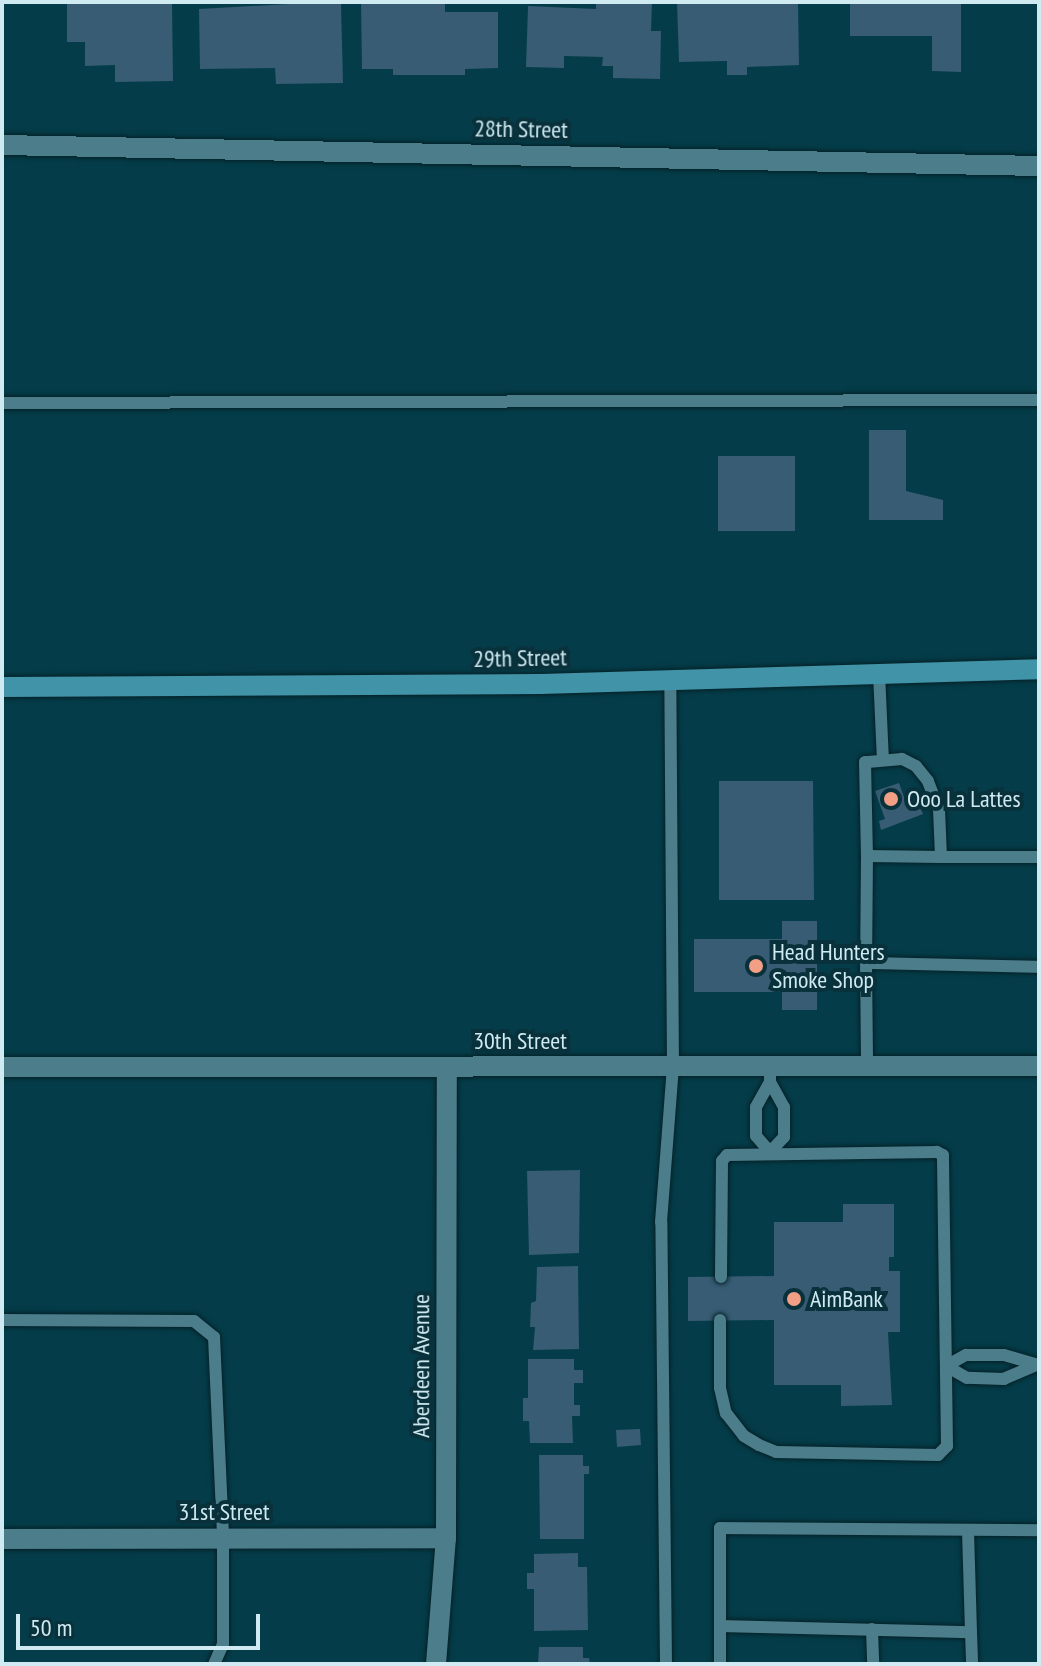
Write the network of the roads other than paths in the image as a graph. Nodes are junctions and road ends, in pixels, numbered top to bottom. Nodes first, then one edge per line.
1 (2, 145) edge
2 (1039, 166) edge
3 (1039, 400) edge
4 (2, 403) edge
5 (1039, 669) edge
6 (879, 673) junction
7 (670, 680) junction
8 (2, 687) edge
9 (883, 760) junction
10 (867, 856) junction
11 (941, 857) junction
12 (1039, 857) edge
13 (866, 963) junction
14 (1039, 967) edge
15 (673, 1066) junction
16 (867, 1066) junction
17 (1039, 1066) edge
18 (2, 1067) edge
19 (447, 1067) junction
20 (770, 1074) junction
21 (770, 1152) junction
22 (721, 1277) dead end
23 (2, 1320) edge
24 (720, 1320) dead end
25 (946, 1366) junction
26 (1037, 1366) edge
27 (968, 1530) junction
28 (1039, 1530) edge
29 (223, 1538) junction
30 (446, 1538) junction
31 (2, 1539) edge
32 (720, 1626) junction
33 (872, 1629) junction
34 (971, 1632) junction
35 (214, 1664) edge
36 (436, 1664) edge
37 (666, 1664) edge
38 (720, 1664) edge
39 (873, 1664) edge
40 (972, 1664) edge

1 - 2 street, 28th Street
3 - 4 lane
5 - 6 street, 29th Street
6 - 7 street, 29th Street
6 - 9 lane
7 - 8 street, 29th Street
7 - 15 lane
9 - 10 lane
9 - 11 lane
10 - 11 lane
10 - 13 lane
11 - 12 lane
13 - 14 lane
13 - 16 lane
15 - 19 street, 30th Street
15 - 20 street, 30th Street
15 - 37 lane
16 - 17 street, 30th Street
16 - 20 street, 30th Street
18 - 19 street, 30th Street
19 - 30 street, Aberdeen Avenue
20 - 21 lane
20 - 21 lane
21 - 22 lane
21 - 25 lane
23 - 29 lane
24 - 25 lane
25 - 26 lane
25 - 26 lane
27 - 28 lane
27 - 32 lane
27 - 34 lane
29 - 30 street, 31st Street
29 - 31 street, 31st Street
29 - 35 lane
30 - 36 street, Aberdeen Avenue
32 - 33 lane
32 - 38 lane
33 - 34 lane
33 - 39 lane
34 - 40 lane

